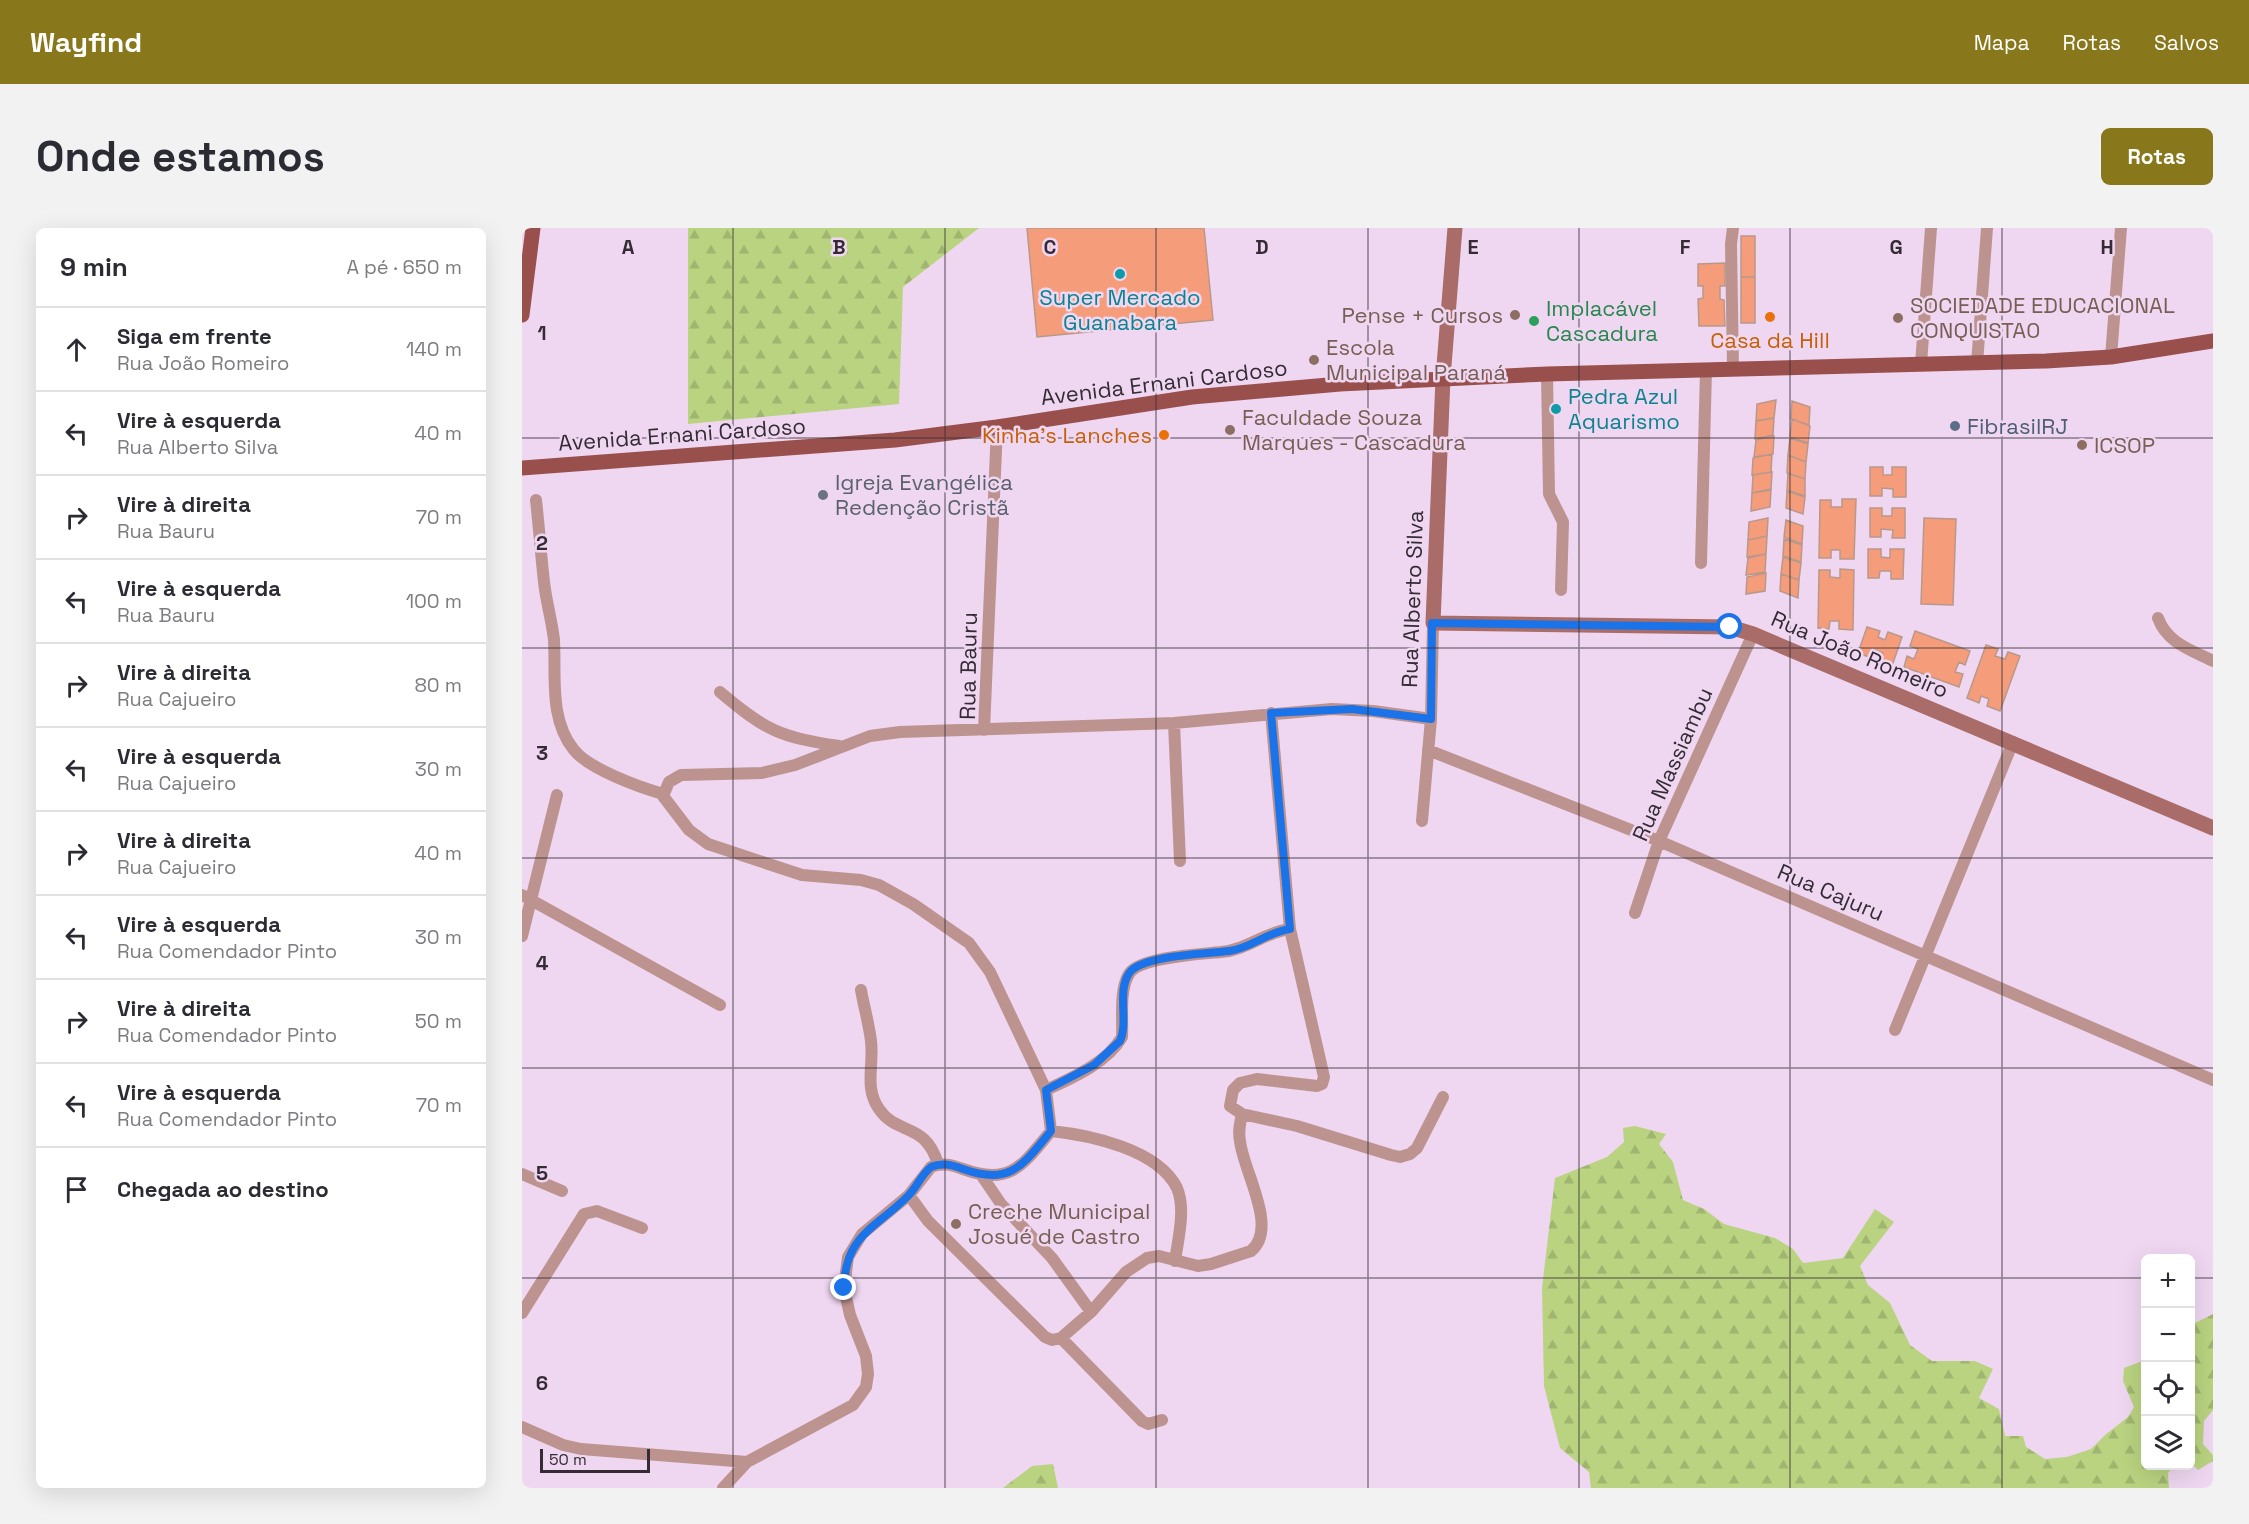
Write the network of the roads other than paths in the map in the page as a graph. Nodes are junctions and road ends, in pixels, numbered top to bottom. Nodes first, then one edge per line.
1 (533, 228) edge
2 (1455, 228) edge
3 (1733, 228) edge
4 (1931, 228) edge
5 (1987, 228) edge
6 (2121, 228) edge
7 (522, 315) edge
8 (2213, 341) edge
9 (2111, 357) junction
10 (1921, 364) junction
11 (1977, 364) junction
12 (1706, 370) junction
13 (1733, 370) junction
14 (1547, 374) junction
15 (1443, 378) junction
16 (997, 428) junction
17 (565, 466) junction
18 (522, 468) edge
19 (522, 480) edge
20 (536, 500) dead end
21 (1701, 563) dead end
22 (1561, 590) dead end
23 (2158, 618) dead end
24 (1432, 623) junction
25 (1753, 634) junction
26 (2213, 661) edge
27 (720, 692) dead end
28 (1271, 713) junction
29 (1431, 719) junction
30 (1174, 723) junction
31 (984, 730) junction
32 (2013, 742) junction
33 (839, 746) junction
34 (1428, 750) junction
35 (663, 794) junction
36 (557, 795) dead end
37 (1422, 821) dead end
38 (2213, 828) edge
39 (1659, 841) junction
40 (1180, 861) dead end
41 (526, 898) edge
42 (1635, 913) dead end
43 (1290, 929) junction
44 (522, 936) edge
45 (1925, 956) junction
46 (861, 990) dead end
47 (720, 1005) dead end
48 (1895, 1030) dead end
49 (2213, 1080) edge
50 (1046, 1090) junction
51 (1443, 1097) dead end
52 (1242, 1114) junction
53 (1051, 1131) junction
54 (938, 1164) junction
55 (522, 1174) edge
56 (982, 1176) junction
57 (562, 1191) dead end
58 (909, 1195) junction
59 (642, 1228) dead end
60 (1175, 1261) junction
61 (1091, 1312) junction
62 (522, 1313) edge
63 (1061, 1338) junction
64 (1162, 1420) dead end
65 (522, 1426) edge
66 (747, 1462) junction
67 (723, 1488) edge

1 - 7 main road
2 - 15 street, Rua Alberto Silva
3 - 13 street
4 - 10 street
5 - 11 street
6 - 9 street
8 - 9 main road, Avenida Ernani Cardoso
9 - 11 main road, Avenida Ernani Cardoso
10 - 11 main road, Avenida Ernani Cardoso
10 - 13 main road, Avenida Ernani Cardoso
12 - 13 main road, Avenida Ernani Cardoso
12 - 14 main road, Avenida Ernani Cardoso
12 - 21 street
14 - 15 main road, Avenida Ernani Cardoso
14 - 22 street
15 - 16 main road, Avenida Ernani Cardoso
15 - 24 street, Rua Alberto Silva
16 - 17 main road, Avenida Ernani Cardoso
16 - 31 street, Rua Bauru
17 - 18 main road, Avenida Ernani Cardoso
17 - 19 main road
20 - 35 street
23 - 26 street
24 - 25 street, Rua João Romeiro
24 - 29 street, Rua Alberto Silva
25 - 32 street, Rua João Romeiro
25 - 39 street, Rua Massiambu
27 - 33 street
28 - 29 street, Rua Bauru
28 - 30 street, Rua Bauru
28 - 43 street
29 - 34 street, Rua Alberto Silva
30 - 31 street, Rua Bauru
30 - 40 street
31 - 33 street
32 - 38 street, Rua João Romeiro
32 - 45 street
33 - 35 street
34 - 37 street, Rua Alberto Silva
34 - 39 street, Rua Cajuru
35 - 50 street
36 - 41 street
39 - 42 street, Rua Massiambu
39 - 45 street, Rua Cajuru
41 - 44 street
41 - 47 street
43 - 50 street
43 - 52 street
45 - 48 street
45 - 49 street, Rua Cajuru
46 - 54 street
50 - 53 street
51 - 52 street
52 - 60 street
53 - 56 street
53 - 60 street
54 - 56 street
54 - 58 street
55 - 57 street
56 - 61 street
58 - 63 street
58 - 66 street
59 - 62 street
60 - 61 street
61 - 63 street
63 - 64 street
65 - 66 street
66 - 67 street

